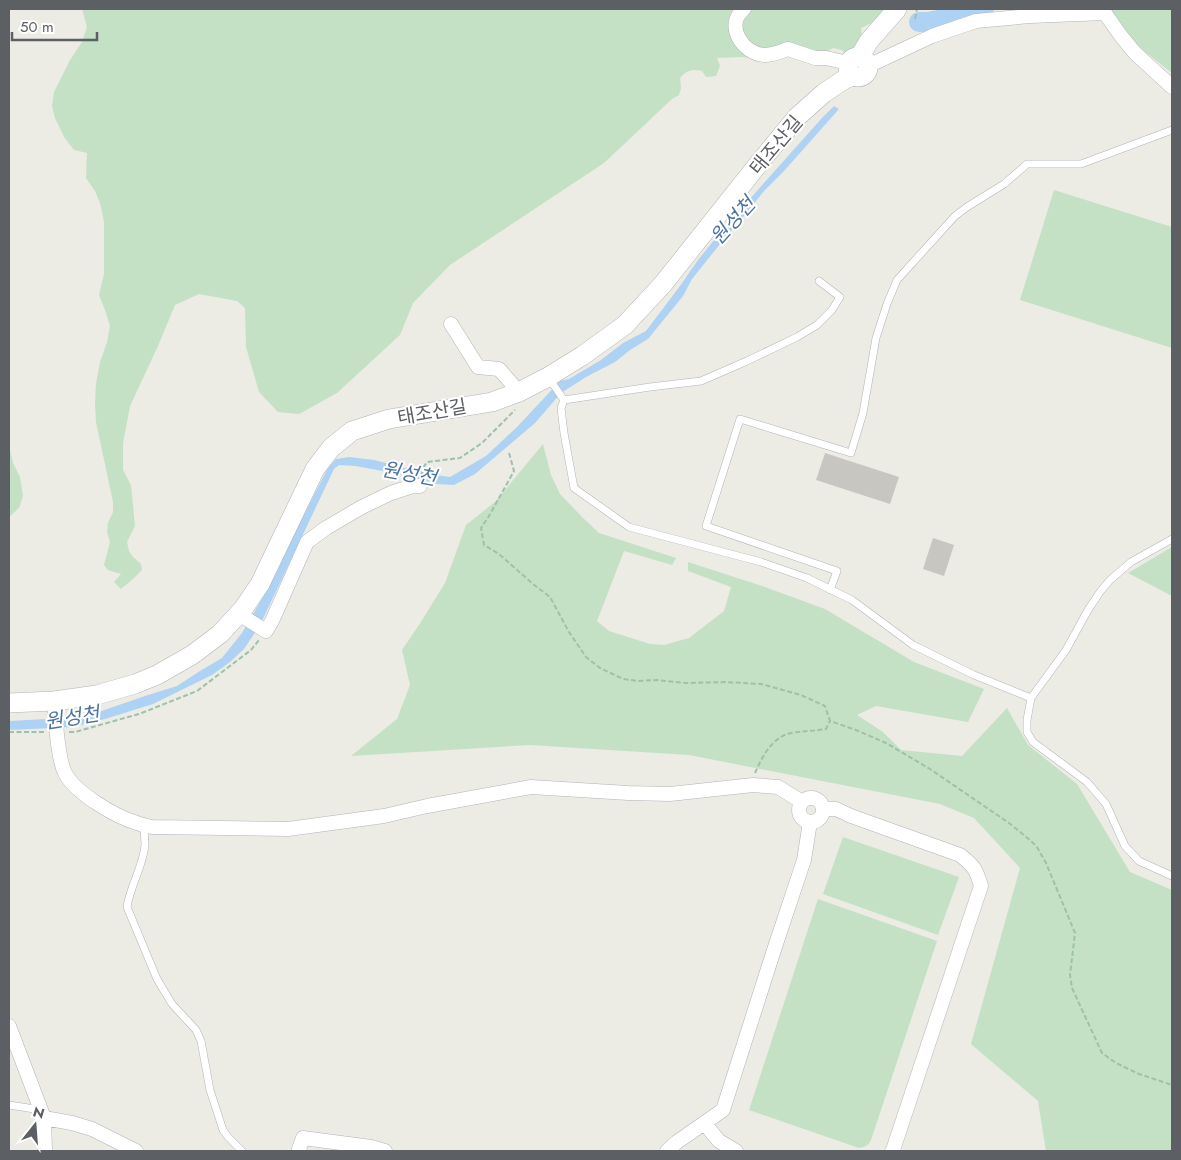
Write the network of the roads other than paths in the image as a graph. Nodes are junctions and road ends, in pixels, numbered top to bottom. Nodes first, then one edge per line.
1 (744, 9) edge
2 (897, 9) edge
3 (1104, 11) edge
4 (857, 66) junction
5 (1172, 87) edge
6 (1172, 130) edge
7 (819, 281) dead end
8 (451, 324) dead end
9 (549, 380) junction
10 (520, 398) junction
11 (562, 398) junction
12 (420, 486) dead end
13 (1172, 539) edge
14 (830, 590) junction
15 (243, 616) junction
16 (1031, 698) junction
17 (9, 703) edge
18 (55, 708) junction
19 (802, 802) junction
20 (823, 809) junction
21 (810, 822) junction
22 (144, 825) junction
23 (1172, 876) edge
24 (9, 1026) edge
25 (9, 1105) edge
26 (42, 1114) junction
27 (704, 1123) junction
28 (44, 1151) edge
29 (136, 1151) edge
30 (242, 1151) edge
31 (300, 1151) edge
32 (384, 1151) edge
33 (667, 1151) edge
34 (736, 1151) edge
35 (892, 1151) edge

1 - 4 street
2 - 4 street
3 - 4 street, 태조산길
3 - 5 street, 태조산길
4 - 9 street, 태조산길
6 - 14 lane
7 - 11 lane
8 - 10 street
9 - 10 street, 태조산길
9 - 11 lane
10 - 15 street, 태조산길
11 - 14 lane
12 - 15 street
13 - 16 lane
14 - 16 lane
15 - 18 street, 태조산길
16 - 23 lane
17 - 18 street, 태조산길
18 - 22 street
19 - 20 street
19 - 21 street
19 - 22 street
20 - 21 street
20 - 35 street
21 - 27 street
22 - 30 lane
24 - 26 street
25 - 26 lane
26 - 28 street
26 - 29 street
27 - 33 street
27 - 34 street
31 - 32 street

